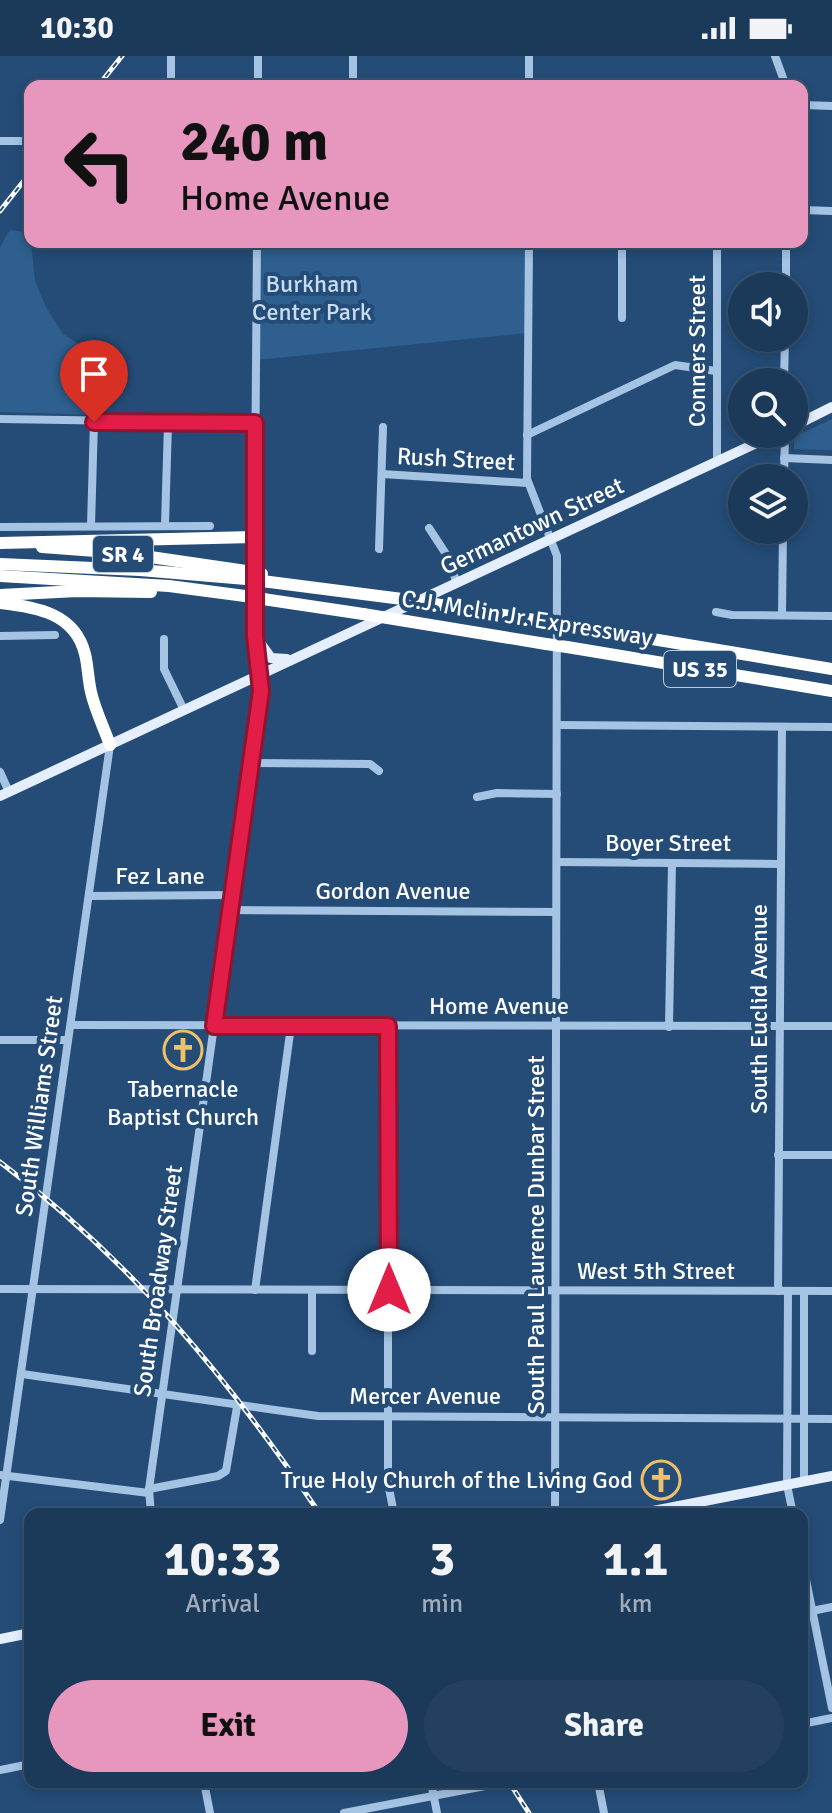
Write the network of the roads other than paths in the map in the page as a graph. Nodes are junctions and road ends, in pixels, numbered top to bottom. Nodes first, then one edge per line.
1 (171, 56) edge
2 (258, 56) edge
3 (353, 56) edge
4 (529, 56) edge
5 (775, 56) edge
6 (171, 80) edge
7 (258, 80) edge
8 (353, 80) edge
9 (529, 80) edge
10 (784, 80) edge
11 (808, 105) edge
12 (832, 106) edge
13 (0, 141) edge
14 (24, 141) edge
15 (808, 210) edge
16 (832, 211) edge
17 (257, 248) edge
18 (529, 248) edge
19 (622, 248) edge
20 (717, 248) edge
21 (786, 248) edge
22 (786, 272) edge
23 (622, 318) dead end
24 (716, 371) junction
25 (832, 407) edge
26 (0, 419) edge
27 (808, 419) edge
28 (94, 422) junction
29 (255, 423) junction
30 (168, 424) junction
31 (383, 427) dead end
32 (527, 435) junction
33 (744, 448) edge
34 (784, 448) edge
35 (784, 458) junction
36 (717, 460) junction
37 (832, 460) edge
38 (784, 464) edge
39 (382, 474) junction
40 (527, 483) junction
41 (165, 524) junction
42 (91, 525) junction
43 (210, 526) dead end
44 (0, 527) edge
45 (429, 528) dead end
46 (254, 537) junction
47 (553, 538) junction
48 (0, 544) edge
49 (783, 544) edge
50 (379, 549) dead end
51 (0, 564) edge
52 (246, 575) junction
53 (0, 576) edge
54 (457, 583) junction
55 (218, 593) junction
56 (0, 595) edge
57 (0, 603) edge
58 (716, 612) dead end
59 (782, 615) junction
60 (832, 616) edge
61 (55, 635) dead end
62 (0, 636) edge
63 (255, 636) junction
64 (164, 639) dead end
65 (293, 658) junction
66 (832, 669) edge
67 (258, 676) junction
68 (832, 691) edge
69 (184, 710) junction
70 (557, 725) junction
71 (782, 727) junction
72 (832, 727) edge
73 (110, 745) junction
74 (251, 763) junction
75 (379, 771) dead end
76 (0, 772) edge
77 (5, 794) edge
78 (557, 794) junction
79 (477, 797) dead end
80 (557, 862) junction
81 (672, 863) junction
82 (779, 864) junction
83 (232, 895) junction
84 (89, 896) junction
85 (230, 910) junction
86 (556, 912) junction
87 (71, 1025) junction
88 (214, 1026) junction
89 (291, 1026) junction
90 (388, 1026) junction
91 (557, 1026) junction
92 (832, 1026) edge
93 (669, 1027) junction
94 (779, 1027) junction
95 (0, 1040) edge
96 (68, 1040) junction
97 (778, 1155) junction
98 (832, 1155) edge
99 (33, 1288) junction
100 (0, 1289) edge
101 (176, 1289) junction
102 (255, 1290) junction
103 (312, 1290) junction
104 (389, 1290) junction
105 (555, 1290) junction
106 (778, 1291) junction
107 (788, 1291) junction
108 (804, 1291) junction
109 (832, 1291) edge
110 (312, 1351) dead end
111 (22, 1374) junction
112 (162, 1395) junction
113 (237, 1407) junction
114 (388, 1416) junction
115 (556, 1417) junction
116 (787, 1419) junction
117 (804, 1419) junction
118 (832, 1419) edge
119 (3, 1475) edge
120 (832, 1476) edge
121 (804, 1482) junction
122 (787, 1485) junction
123 (149, 1491) junction
124 (150, 1508) edge
125 (393, 1508) edge
126 (555, 1508) edge
127 (669, 1508) edge
128 (792, 1508) edge
129 (0, 1520) edge
130 (808, 1588) edge
131 (832, 1607) edge
132 (813, 1611) junction
133 (808, 1612) edge
134 (24, 1634) edge
135 (0, 1639) edge
136 (832, 1708) edge
137 (832, 1718) edge
138 (808, 1723) edge
139 (24, 1765) edge
140 (0, 1770) edge
141 (205, 1788) edge
142 (432, 1788) edge
143 (475, 1788) edge
144 (599, 1788) edge
145 (434, 1796) junction
146 (210, 1813) edge
147 (344, 1813) edge
148 (437, 1813) edge
149 (604, 1813) edge

1 - 6 street
2 - 7 street
3 - 8 street
4 - 9 street
5 - 10 street
11 - 12 street
13 - 14 street
15 - 16 street
17 - 29 street, South Broadway Street
18 - 32 street, South Paul Laurence Dunbar Street
19 - 23 street
20 - 24 street, Conners Street
21 - 22 street
24 - 32 street
24 - 36 street, Conners Street
25 - 27 main road
26 - 28 street
28 - 30 street
28 - 42 street
29 - 30 street
29 - 46 street, South Broadway Street
30 - 41 street
31 - 39 street
32 - 40 street, South Paul Laurence Dunbar Street
33 - 36 main road, Germantown Street
34 - 35 street
35 - 37 street
35 - 38 street
36 - 47 main road, Germantown Street
39 - 40 street, Rush Street
39 - 50 street
40 - 47 street, South Paul Laurence Dunbar Street
41 - 42 street
41 - 43 street
42 - 44 street
45 - 54 street
46 - 48 highway
46 - 63 street, South Broadway Street
47 - 54 main road, Germantown Street
47 - 70 street, South Paul Laurence Dunbar Street
48 - 52 highway, SR 4
49 - 59 street
51 - 52 highway, US 35
52 - 66 highway, C.J. Mclin Jr. Expressway / US 35, bridge
53 - 55 highway, US 35
54 - 65 main road, Germantown Street
55 - 56 highway, SR 4
55 - 68 highway, C.J. Mclin Jr. Expressway / US 35, bridge
57 - 73 highway
58 - 59 street
59 - 60 street
61 - 62 street
63 - 65 main road
63 - 67 street, South Broadway Street
64 - 69 street
65 - 67 main road, Germantown Street
67 - 69 main road, Germantown Street
67 - 74 street, South Broadway Street
69 - 73 main road, Germantown Street
70 - 71 street
70 - 78 street, South Paul Laurence Dunbar Street
71 - 72 street
71 - 82 street, South Euclid Avenue
73 - 77 main road, Germantown Street
73 - 84 street, South Williams Street
74 - 75 street
74 - 83 street, South Broadway Street
76 - 77 street
78 - 79 street
78 - 80 street, South Paul Laurence Dunbar Street
80 - 81 street, Boyer Street
80 - 86 street, South Paul Laurence Dunbar Street
81 - 82 street, Boyer Street
81 - 93 street
82 - 94 street, South Euclid Avenue
83 - 84 street, Fez Lane
83 - 85 street, South Broadway Street
84 - 87 street, South Williams Street
85 - 86 street, Gordon Avenue
85 - 88 street, South Broadway Street
86 - 91 street, South Paul Laurence Dunbar Street
87 - 88 street, Home Avenue
87 - 96 street, South Williams Street
88 - 89 street, Home Avenue
88 - 101 street, South Broadway Street
89 - 90 street, Home Avenue
89 - 102 street
90 - 91 street, Home Avenue
90 - 104 street
91 - 93 street, Home Avenue
91 - 105 street, South Paul Laurence Dunbar Street
92 - 94 street, Home Avenue
93 - 94 street, Home Avenue
94 - 97 street, South Euclid Avenue
95 - 96 street
96 - 99 street, South Williams Street
97 - 98 street
97 - 106 street, South Euclid Avenue
99 - 100 street, West 5th Street
99 - 101 street, West 5th Street
99 - 111 street, South Williams Street
101 - 102 street, West 5th Street
101 - 112 street, South Broadway Street
102 - 103 street, West 5th Street
103 - 104 street, West 5th Street
103 - 110 street
104 - 105 street, West 5th Street
104 - 114 street
105 - 106 street, West 5th Street
105 - 115 street, South Paul Laurence Dunbar Street
106 - 107 street, West 5th Street
107 - 108 street, West 5th Street
107 - 116 street
108 - 109 street, West 5th Street
108 - 117 street
111 - 112 street, Mercer Avenue
111 - 119 street, South Williams Street
112 - 113 street, Mercer Avenue
112 - 123 street, South Broadway Street
113 - 114 street, Mercer Avenue
113 - 123 street
114 - 115 street, Mercer Avenue
114 - 125 street
115 - 116 street, Mercer Avenue
115 - 126 street, South Paul Laurence Dunbar Street
116 - 117 street, Mercer Avenue
116 - 122 street
117 - 118 street, Mercer Avenue
117 - 121 street
119 - 123 street
119 - 129 street, South Williams Street
120 - 121 main road
121 - 122 main road
122 - 127 main road
122 - 128 street
123 - 124 street, South Broadway Street
130 - 132 street
131 - 132 street
132 - 133 street
132 - 136 street
134 - 135 main road
137 - 138 street
139 - 140 street
141 - 146 street
142 - 145 street
143 - 145 street
144 - 149 street
145 - 147 street
145 - 148 street

